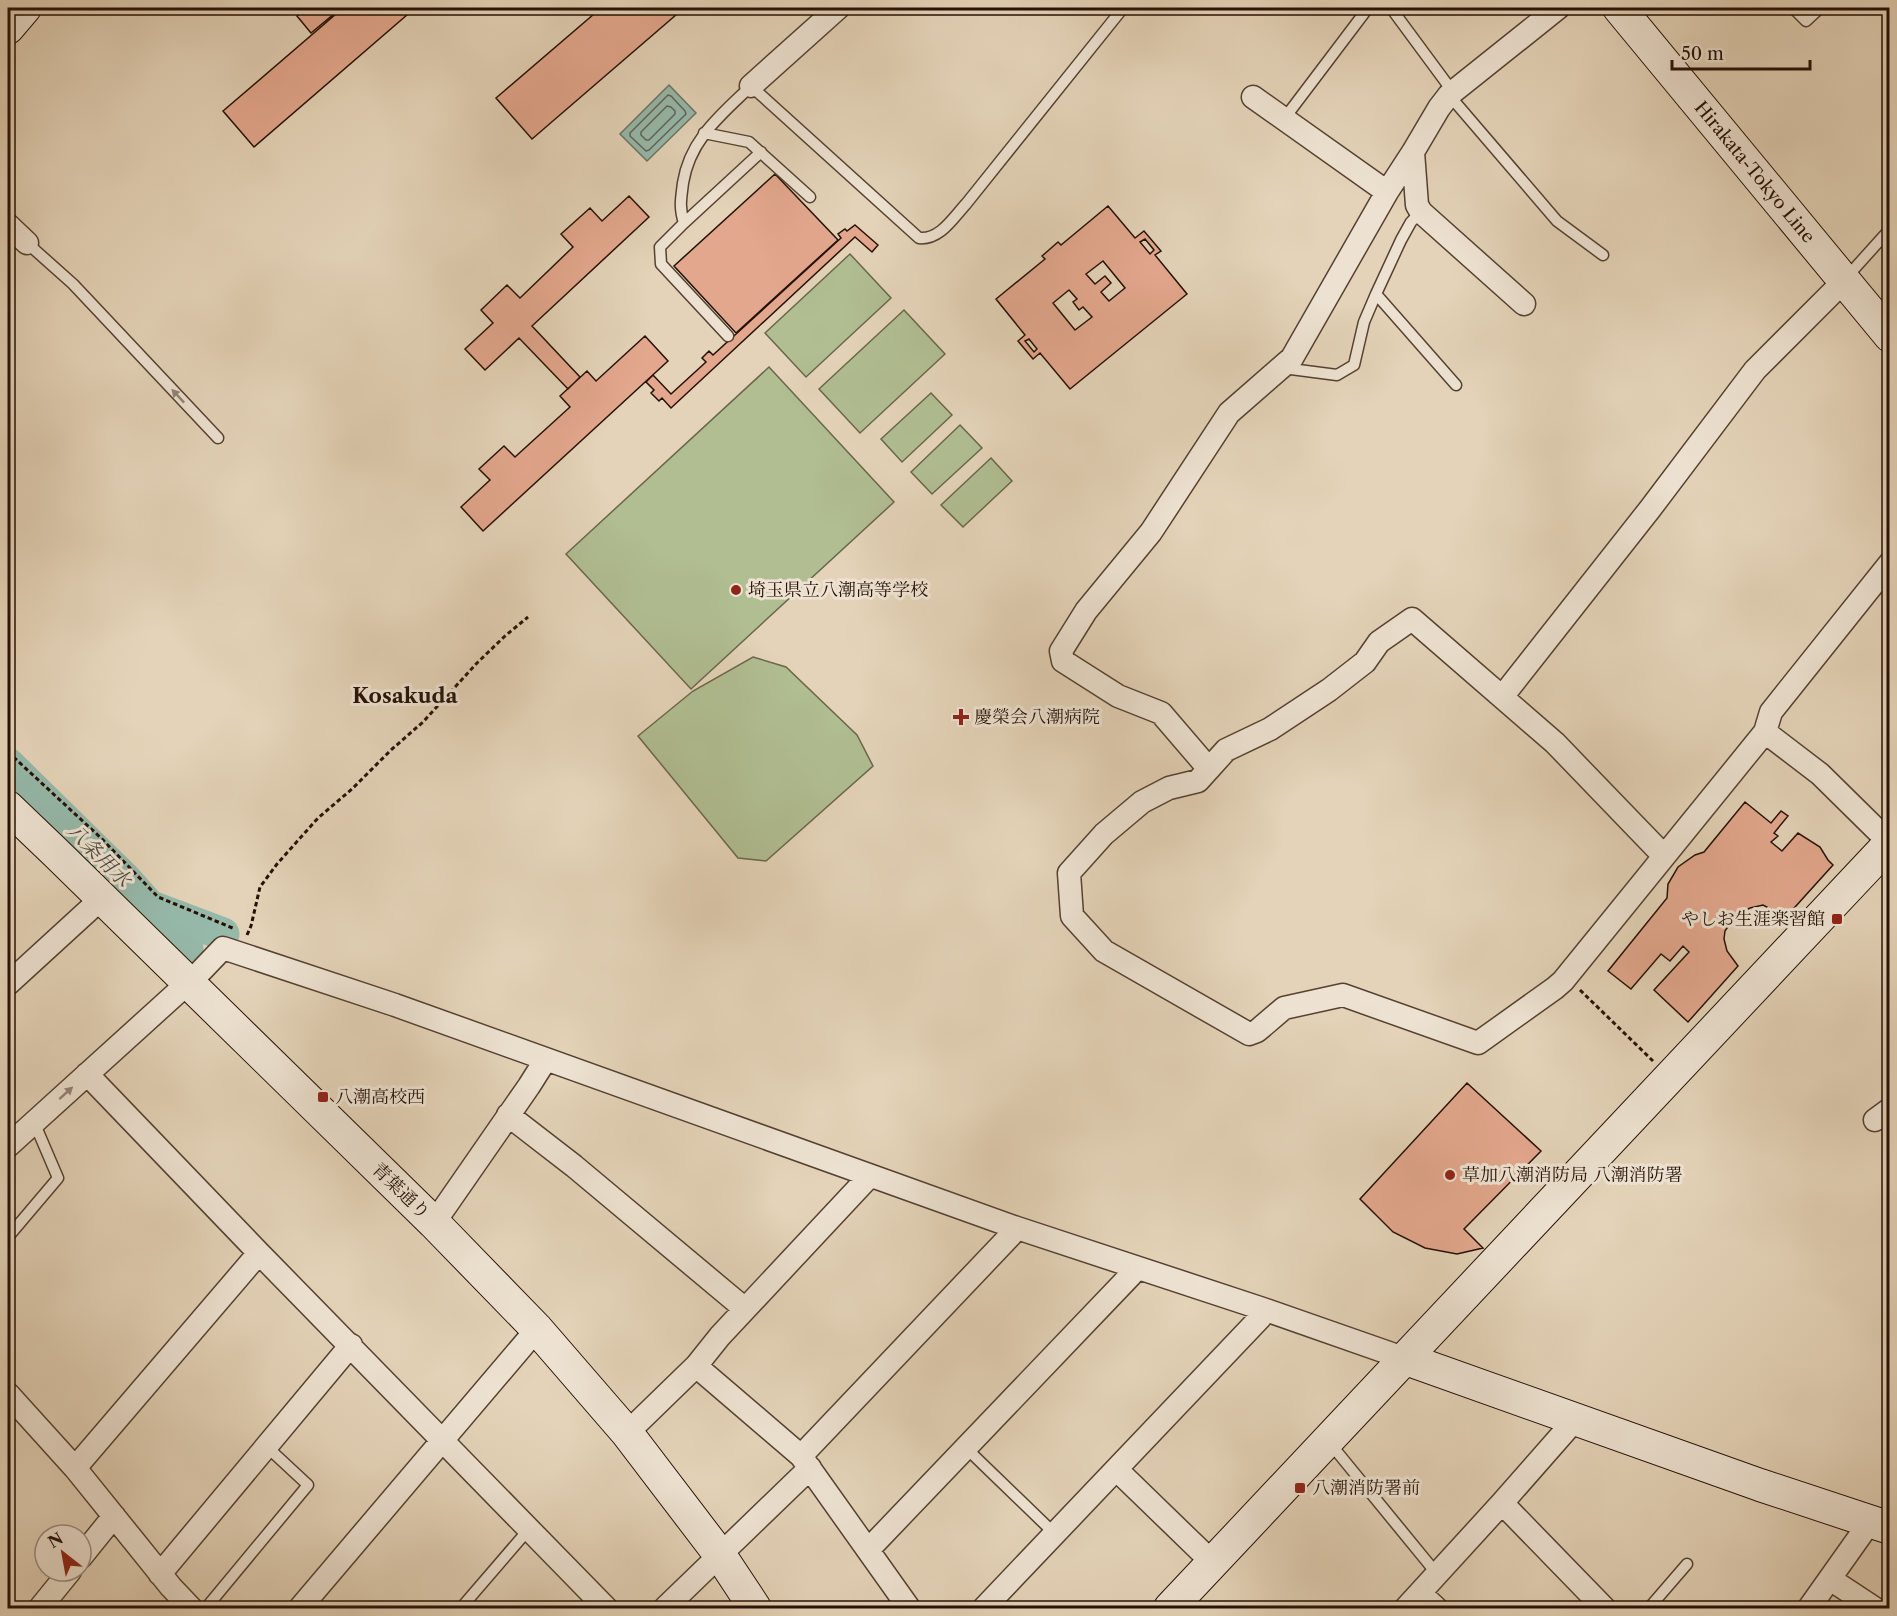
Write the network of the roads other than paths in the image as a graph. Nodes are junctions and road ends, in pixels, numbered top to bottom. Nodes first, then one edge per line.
1 (25, 8) edge
2 (838, 8) edge
3 (1123, 8) edge
4 (1368, 8) edge
5 (1390, 8) edge
6 (1558, 8) edge
7 (1619, 8) edge
8 (1793, 8) edge
9 (1820, 8) edge
10 (8, 28) edge
11 (752, 86) junction
12 (1451, 93) junction
13 (1253, 97) dead end
14 (1284, 119) junction
15 (704, 133) junction
16 (761, 152) junction
17 (1413, 152) junction
18 (1387, 192) junction
19 (810, 197) dead end
20 (1421, 212) junction
21 (684, 223) junction
22 (8, 225) edge
23 (1890, 229) edge
24 (27, 243) joint
25 (1603, 255) dead end
26 (1844, 281) junction
27 (1376, 294) junction
28 (1524, 304) dead end
29 (728, 336) dead end
30 (1890, 336) edge
31 (1281, 368) junction
32 (1456, 385) dead end
33 (218, 438) dead end
34 (1890, 563) edge
35 (1502, 697) junction
36 (1765, 732) junction
37 (1209, 769) junction
38 (8, 809) edge
39 (1890, 843) edge
40 (1664, 856) junction
41 (102, 898) junction
42 (188, 982) junction
43 (8, 984) edge
44 (544, 1059) junction
45 (87, 1074) junction
46 (508, 1115) junction
47 (34, 1122) junction
48 (8, 1146) edge
49 (868, 1175) junction
50 (434, 1223) junction
51 (1014, 1227) junction
52 (8, 1237) edge
53 (259, 1252) junction
54 (1134, 1266) junction
55 (745, 1309) junction
56 (1263, 1309) junction
57 (537, 1329) junction
58 (351, 1345) junction
59 (1406, 1359) junction
60 (696, 1366) junction
61 (8, 1394) edge
62 (1574, 1420) junction
63 (627, 1433) junction
64 (443, 1439) junction
65 (1328, 1442) junction
66 (266, 1446) junction
67 (966, 1448) junction
68 (806, 1462) junction
69 (75, 1468) junction
70 (1117, 1470) junction
71 (1502, 1503) junction
72 (114, 1516) junction
73 (1880, 1525) edge
74 (530, 1529) junction
75 (1055, 1534) junction
76 (93, 1542) edge
77 (868, 1550) junction
78 (720, 1555) junction
79 (1213, 1563) junction
80 (1687, 1564) dead end
81 (160, 1574) junction
82 (1437, 1574) junction
83 (1830, 1579) junction
84 (60, 1583) edge
85 (1421, 1603) edge
86 (40, 1608) edge
87 (191, 1608) edge
88 (206, 1608) edge
89 (300, 1608) edge
90 (461, 1608) edge
91 (606, 1608) edge
92 (665, 1608) edge
93 (755, 1608) edge
94 (909, 1608) edge
95 (984, 1608) edge
96 (1170, 1608) edge
97 (1605, 1608) edge
98 (1649, 1608) edge
99 (1809, 1608) edge
100 (1874, 1608) edge

1 - 10 street
2 - 11 street
3 - 11 lane
4 - 14 lane
5 - 12 lane
6 - 12 street
7 - 26 street, Hirakata-Tokyo Line
8 - 9 lane
11 - 15 lane
12 - 17 street
12 - 25 lane
13 - 14 street
14 - 18 street
15 - 16 lane
15 - 21 lane
16 - 19 lane
16 - 21 lane
17 - 18 street
17 - 20 street
18 - 31 street
20 - 27 lane
20 - 28 street
21 - 29 lane
22 - 24 street
23 - 26 lane
33 -> 24 lane
26 - 30 street, Hirakata-Tokyo Line
26 - 35 street
27 - 31 lane
27 - 32 lane
31 - 37 street
34 - 36 street
35 - 37 street
35 - 40 street
36 - 39 street
36 - 40 street
37 - 40 street
38 - 41 street, 青葉通り
39 - 59 street
41 - 42 street, 青葉通り
41 - 43 street
42 - 44 street
42 - 45 street
42 - 50 street, 青葉通り
44 - 46 street
44 - 49 street
47 -> 45 street
45 - 53 street
46 - 50 street
46 - 55 street
47 - 48 street
47 - 52 lane
49 - 51 street
49 - 55 street
50 - 57 street, 青葉通り
51 - 54 street
51 - 68 street
53 - 58 street
53 - 69 street
54 - 56 street
54 - 67 street
55 - 60 street
56 - 59 street
56 - 70 street
57 - 63 street, 青葉通り
57 - 64 street
58 - 64 street
58 - 66 street
59 - 62 street
59 - 65 street
60 - 63 street
60 - 68 street
61 - 69 street
62 - 71 street
62 - 73 street
63 - 78 street, 青葉通り
64 - 74 street
64 - 89 street
65 - 79 street
65 - 82 lane
66 - 81 street
66 - 88 lane
67 - 75 lane
67 - 77 street
68 - 77 street
68 - 78 street
69 - 72 street
70 - 75 street
70 - 79 street
71 - 82 street
71 - 97 street
72 - 76 street
72 - 81 street
73 - 83 street
74 - 90 lane
74 - 91 street
75 - 95 street
77 - 94 street
78 - 92 street
78 - 93 street, 青葉通り
79 - 96 street
80 - 98 lane
81 - 87 street
82 - 85 street
83 - 99 street
83 - 100 street
84 - 86 street

